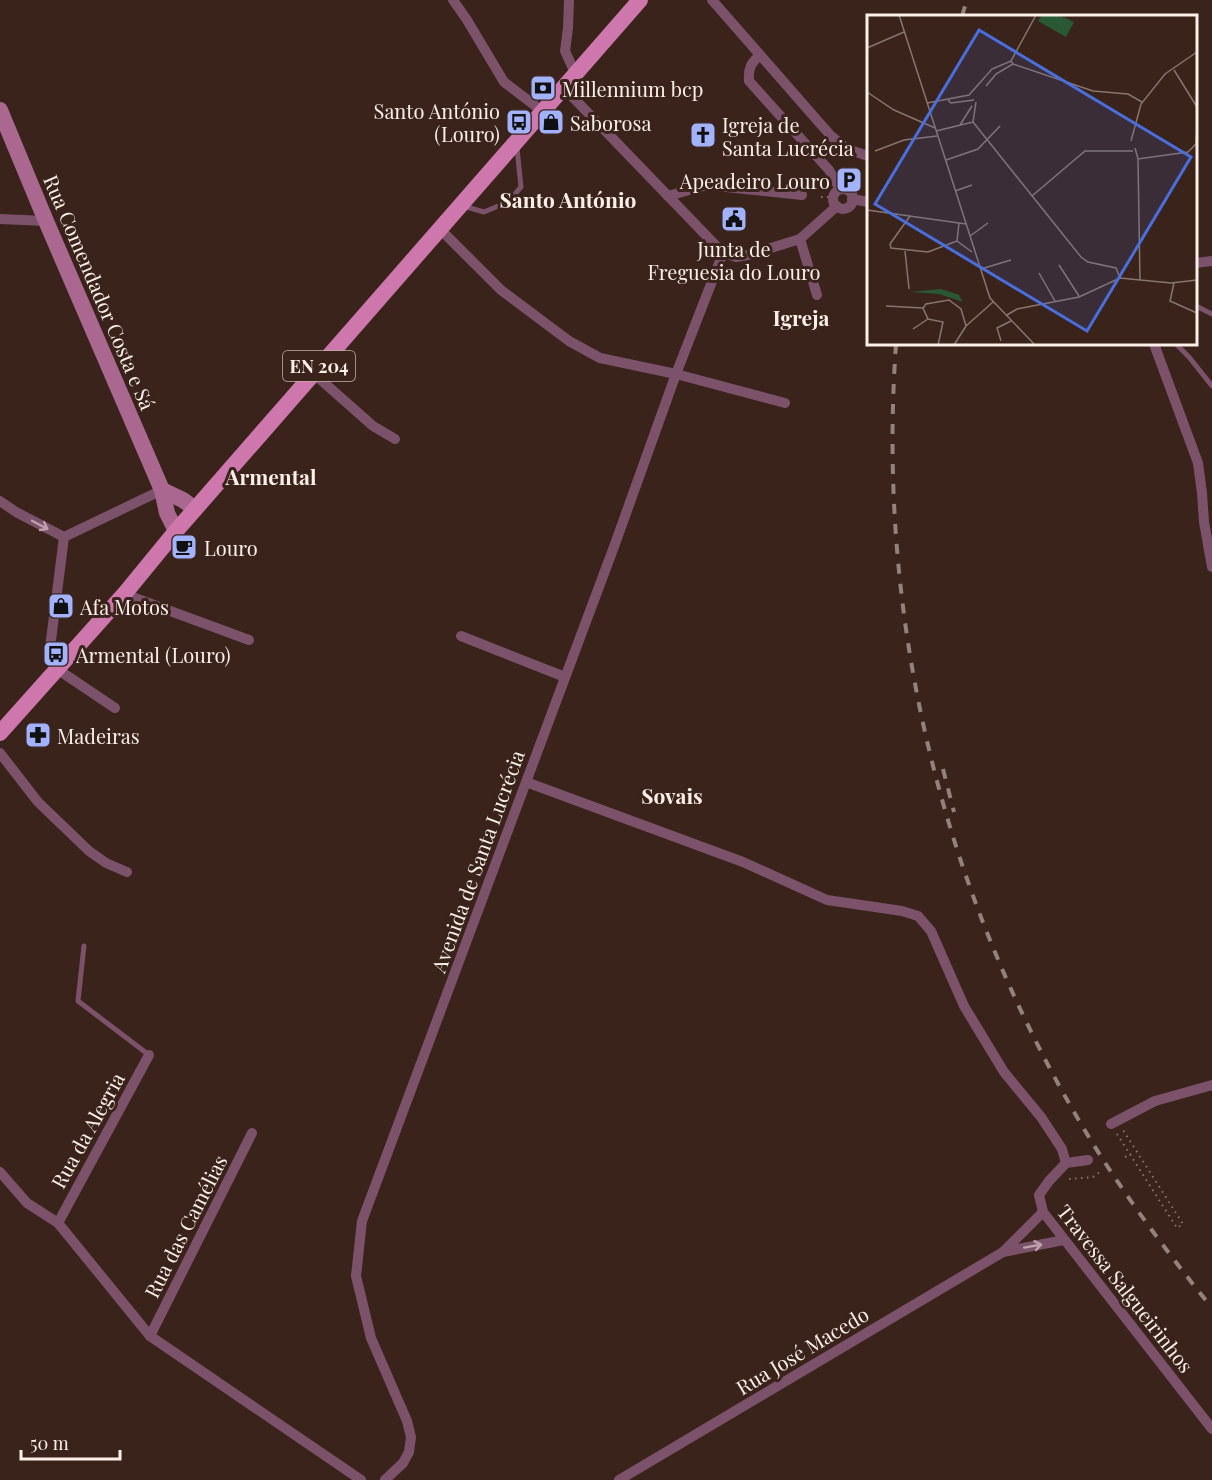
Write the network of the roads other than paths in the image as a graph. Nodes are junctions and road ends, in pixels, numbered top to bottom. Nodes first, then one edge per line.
1 (453, 0) edge
2 (569, 0) edge
3 (640, 0) edge
4 (712, 0) edge
5 (760, 55) junction
6 (575, 73) junction
7 (563, 87) junction
8 (0, 110) edge
9 (542, 111) junction
10 (517, 141) junction
11 (867, 156) edge
12 (840, 189) junction
13 (802, 195) dead end
14 (668, 196) junction
15 (852, 199) junction
16 (867, 202) edge
17 (461, 205) junction
18 (837, 206) junction
19 (0, 219) edge
20 (46, 221) junction
21 (440, 230) junction
22 (800, 239) junction
23 (723, 253) junction
24 (1212, 261) edge
25 (1197, 263) edge
26 (818, 295) dead end
27 (1197, 306) edge
28 (1212, 314) edge
29 (1154, 345) edge
30 (1177, 345) edge
31 (313, 373) junction
32 (676, 374) junction
33 (1212, 386) edge
34 (785, 403) dead end
35 (395, 439) dead end
36 (162, 490) junction
37 (0, 501) edge
38 (195, 509) junction
39 (176, 531) junction
40 (64, 537) junction
41 (1212, 567) edge
42 (126, 592) junction
43 (461, 636) dead end
44 (249, 640) dead end
45 (50, 648) dead end
46 (57, 669) junction
47 (565, 676) junction
48 (115, 708) dead end
49 (0, 733) edge
50 (0, 753) edge
51 (526, 782) junction
52 (128, 872) dead end
53 (84, 946) dead end
54 (149, 1055) joint
55 (1212, 1085) edge
56 (1114, 1122) road end
57 (252, 1133) dead end
58 (1088, 1160) dead end
59 (1066, 1163) junction
60 (0, 1172) edge
61 (1043, 1212) junction
62 (58, 1223) junction
63 (1064, 1240) junction
64 (1003, 1252) junction
65 (150, 1336) junction
66 (1212, 1429) edge
67 (361, 1480) edge
68 (385, 1480) edge
69 (620, 1480) edge

1 - 9 street
2 - 6 street
3 - 6 main road, EN 204
4 - 5 street
5 - 11 street
5 - 12 street
6 - 7 main road, EN 204
7 - 9 main road, EN 204
7 - 14 street
8 - 20 main road, Rua Comendador Costa e Sá
9 - 10 main road, EN 204
10 - 17 main road, EN 204
10 - 17 lane
12 - 15 street
12 - 18 street
13 - 14 street
14 - 23 street
15 - 16 street
15 - 18 street
17 - 21 main road, EN 204
18 - 22 street
19 - 20 street
20 - 36 main road, Rua Comendador Costa e Sá
21 - 31 main road, EN 204
21 - 32 street
22 - 23 street
22 - 26 street
23 - 32 street, Avenida de Santa Lucrécia
24 - 25 street
27 - 28 lane
29 - 41 street
30 - 33 lane
31 - 35 street
31 - 38 main road, EN 204
32 - 34 street
32 - 47 street, Avenida de Santa Lucrécia
36 - 38 main road
36 - 39 main road, Rua Comendador Costa e Sá
36 - 40 street
37 -> 40 street
38 - 39 main road, EN 204
39 - 42 main road, EN 204
40 - 45 street
42 - 44 street
42 - 46 main road, EN 204
43 - 47 street
46 - 48 street
46 - 49 main road, EN 204
47 - 51 street, Avenida de Santa Lucrécia
50 - 52 street
51 - 59 street
51 - 68 street, Avenida de Santa Lucrécia
53 - 54 lane
54 - 62 street, Rua da Alegria
55 - 56 street
57 - 65 street, Rua das Camélias
58 - 59 street
59 - 61 street, Travessa Salgueirinhos
60 - 62 street
61 - 63 street, Travessa Salgueirinhos
61 - 64 street, Rua José Macedo
62 - 65 street
64 -> 63 street, Rua José Macedo
63 - 66 street, Travessa Salgueirinhos
64 - 69 street, Rua José Macedo
65 - 67 street

